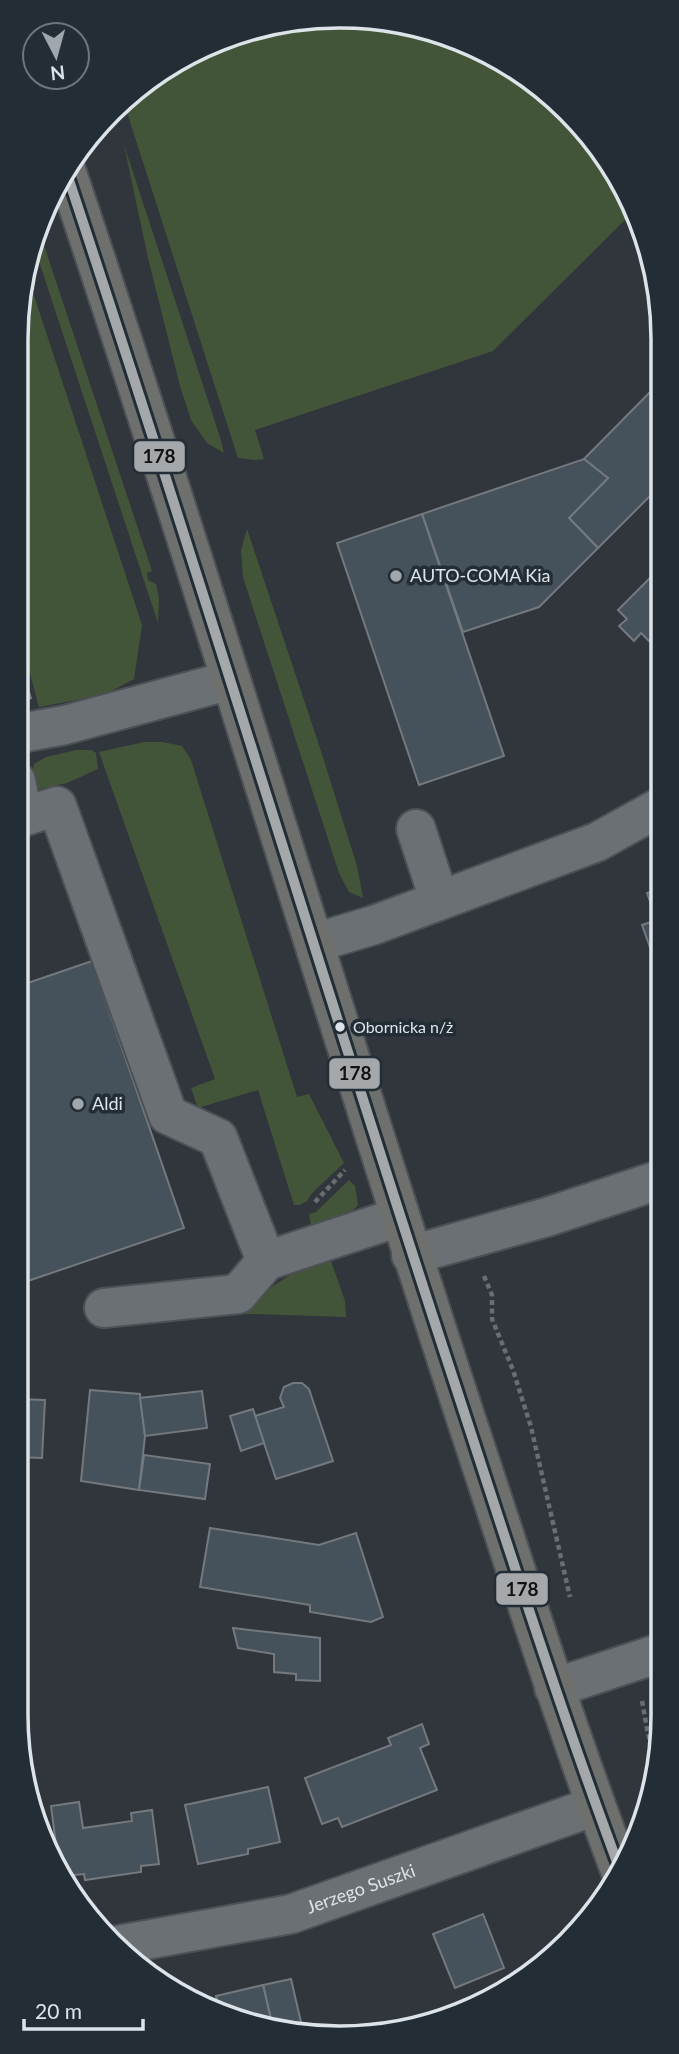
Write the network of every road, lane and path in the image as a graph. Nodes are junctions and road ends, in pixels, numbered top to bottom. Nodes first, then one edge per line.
1 (70, 183) edge
2 (231, 680) junction
3 (28, 732) edge
4 (651, 812) edge
5 (28, 815) edge
6 (416, 829) dead end
7 (439, 899) junction
8 (314, 943) junction
9 (350, 1164) dead end
10 (651, 1182) edge
11 (309, 1207) dead end
12 (399, 1217) junction
13 (411, 1255) junction
14 (266, 1261) junction
15 (481, 1268) dead end
16 (104, 1308) dead end
17 (571, 1604) dead end
18 (651, 1656) edge
19 (621, 1666) junction
20 (555, 1688) junction
21 (650, 1739) edge
22 (595, 1806) junction
23 (615, 1858) edge
24 (128, 1943) edge

1 - 2 main road
2 - 3 street
2 - 8 main road
4 - 7 street
5 - 14 street
6 - 7 street
7 - 8 street
8 - 12 main road
9 - 11 path
10 - 13 street
12 - 13 main road
12 - 14 street
13 - 20 main road
14 - 16 street
15 - 17 path
18 - 19 street
19 - 20 street
19 - 21 path
20 - 22 main road
22 - 23 main road
22 - 24 street, Jerzego Suszki

